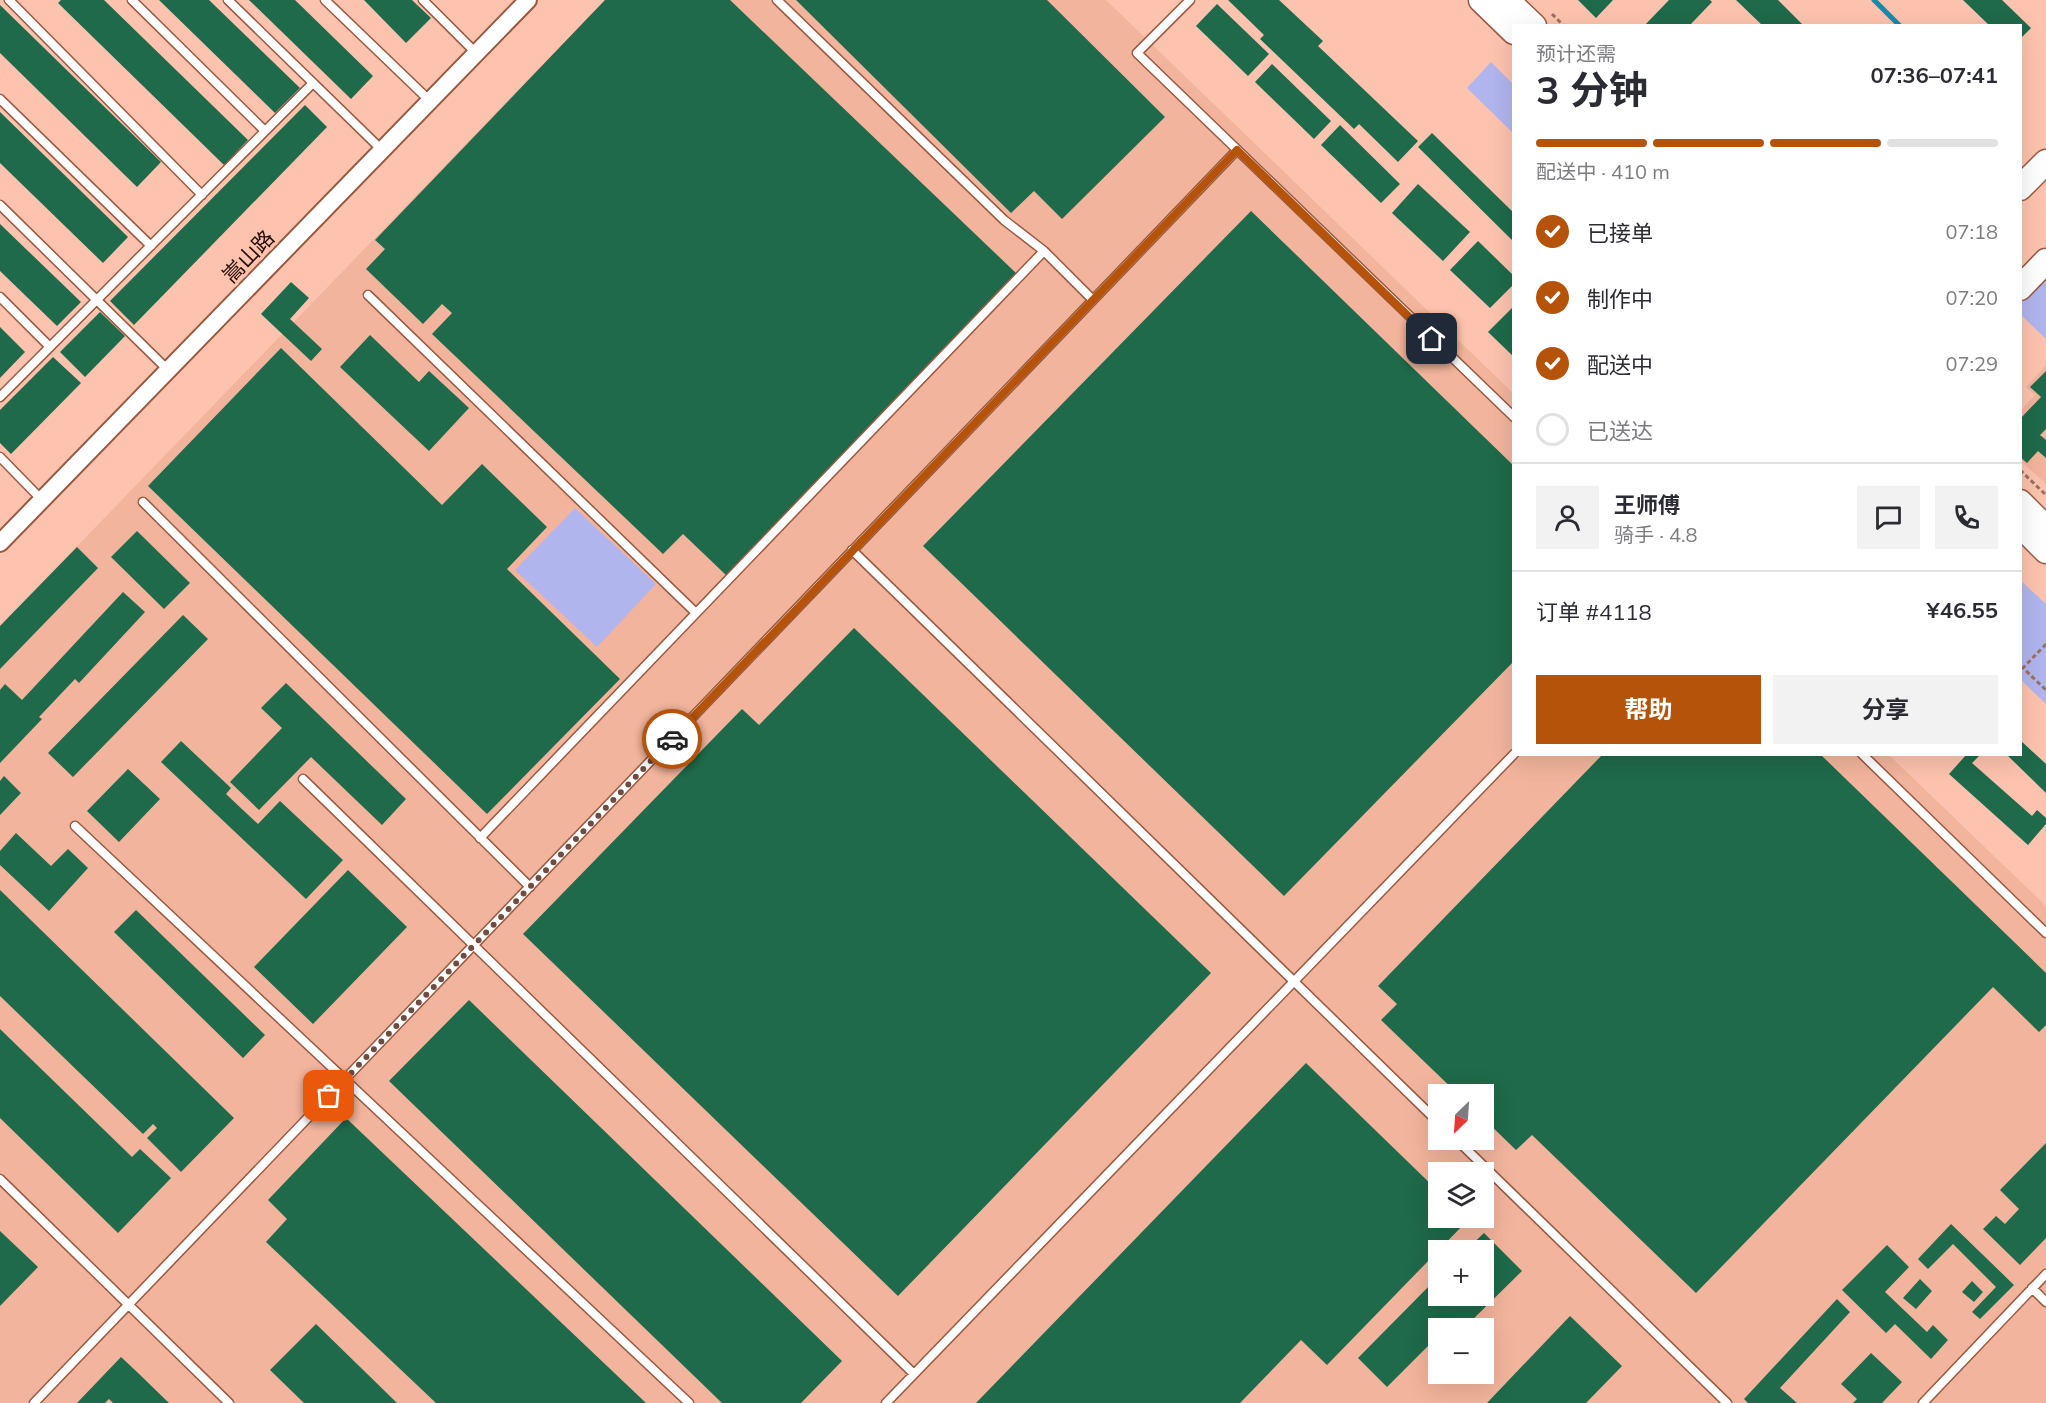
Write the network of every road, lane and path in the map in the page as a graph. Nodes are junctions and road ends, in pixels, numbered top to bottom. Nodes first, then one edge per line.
1 (9, 0) edge
2 (132, 0) edge
3 (228, 0) edge
4 (325, 0) edge
5 (423, 0) edge
6 (514, 0) edge
7 (528, 0) edge
8 (777, 0) edge
9 (1190, 0) edge
10 (1480, 0) edge
11 (1507, 0) edge
12 (1531, 24) edge
13 (1512, 30) edge
14 (473, 50) junction
15 (313, 83) junction
16 (426, 97) junction
17 (0, 99) edge
18 (265, 131) junction
19 (378, 146) junction
20 (1237, 150) junction
21 (2046, 162) edge
22 (2022, 186) edge
23 (202, 195) junction
24 (0, 205) edge
25 (151, 246) junction
26 (1044, 250) junction
27 (2046, 261) edge
28 (2022, 286) edge
29 (368, 296) dead end
30 (0, 297) edge
31 (97, 300) junction
32 (1093, 300) junction
33 (50, 347) junction
34 (165, 367) junction
35 (0, 397) edge
36 (1512, 415) edge
37 (0, 458) edge
38 (2022, 472) edge
39 (2046, 495) edge
40 (38, 496) junction
41 (142, 502) dead end
42 (2022, 504) edge
43 (2022, 527) edge
44 (0, 528) edge
45 (2046, 528) edge
46 (0, 543) edge
47 (852, 550) junction
48 (2046, 551) edge
49 (696, 613) junction
50 (2046, 644) edge
51 (2046, 690) edge
52 (1512, 756) edge
53 (1864, 756) edge
54 (303, 779) dead end
55 (75, 826) dead end
56 (480, 838) junction
57 (530, 887) junction
58 (2046, 933) edge
59 (474, 945) junction
60 (1294, 982) junction
61 (345, 1080) junction
62 (1428, 1112) edge
63 (1467, 1150) edge
64 (0, 1179) edge
65 (2046, 1274) edge
66 (2032, 1288) junction
67 (2046, 1302) edge
68 (129, 1305) junction
69 (914, 1374) junction
70 (34, 1403) edge
71 (229, 1403) edge
72 (689, 1403) edge
73 (886, 1403) edge
74 (1726, 1403) edge
75 (1923, 1403) edge

1 - 23 lane
2 - 18 lane
3 - 15 lane
4 - 16 lane
5 - 14 lane
6 - 14 street, 嵩山路
7 - 14 street, 嵩山路
8 - 26 lane
9 - 20 lane
10 - 13 street
11 - 12 street
14 - 16 street, 嵩山路
15 - 18 lane
15 - 19 lane
16 - 19 street, 嵩山路
17 - 25 lane
18 - 23 lane
19 - 34 street, 嵩山路
20 - 32 lane
20 - 36 lane
21 - 22 street
23 - 25 lane
24 - 31 lane
25 - 31 lane
26 - 32 lane
26 - 49 lane
27 - 28 street
29 - 49 lane
30 - 33 lane
31 - 33 lane
31 - 34 lane
32 - 47 lane
33 - 35 lane
34 - 40 street, 嵩山路
37 - 40 lane
38 - 39 path
40 - 44 street, 嵩山路
40 - 46 street, 嵩山路
41 - 56 lane
42 - 45 street
43 - 48 street
47 - 57 lane
47 - 60 lane
49 - 56 lane
50 - 51 path
52 - 60 lane
53 - 58 lane
54 - 59 lane
55 - 61 lane
56 - 57 lane
57 - 59 lane
59 - 61 lane
59 - 69 lane
60 - 62 lane
60 - 69 lane
61 - 68 lane
61 - 72 lane
63 - 74 lane
64 - 68 lane
65 - 66 lane
66 - 67 lane
66 - 75 lane
68 - 70 lane
68 - 71 lane
69 - 73 lane

